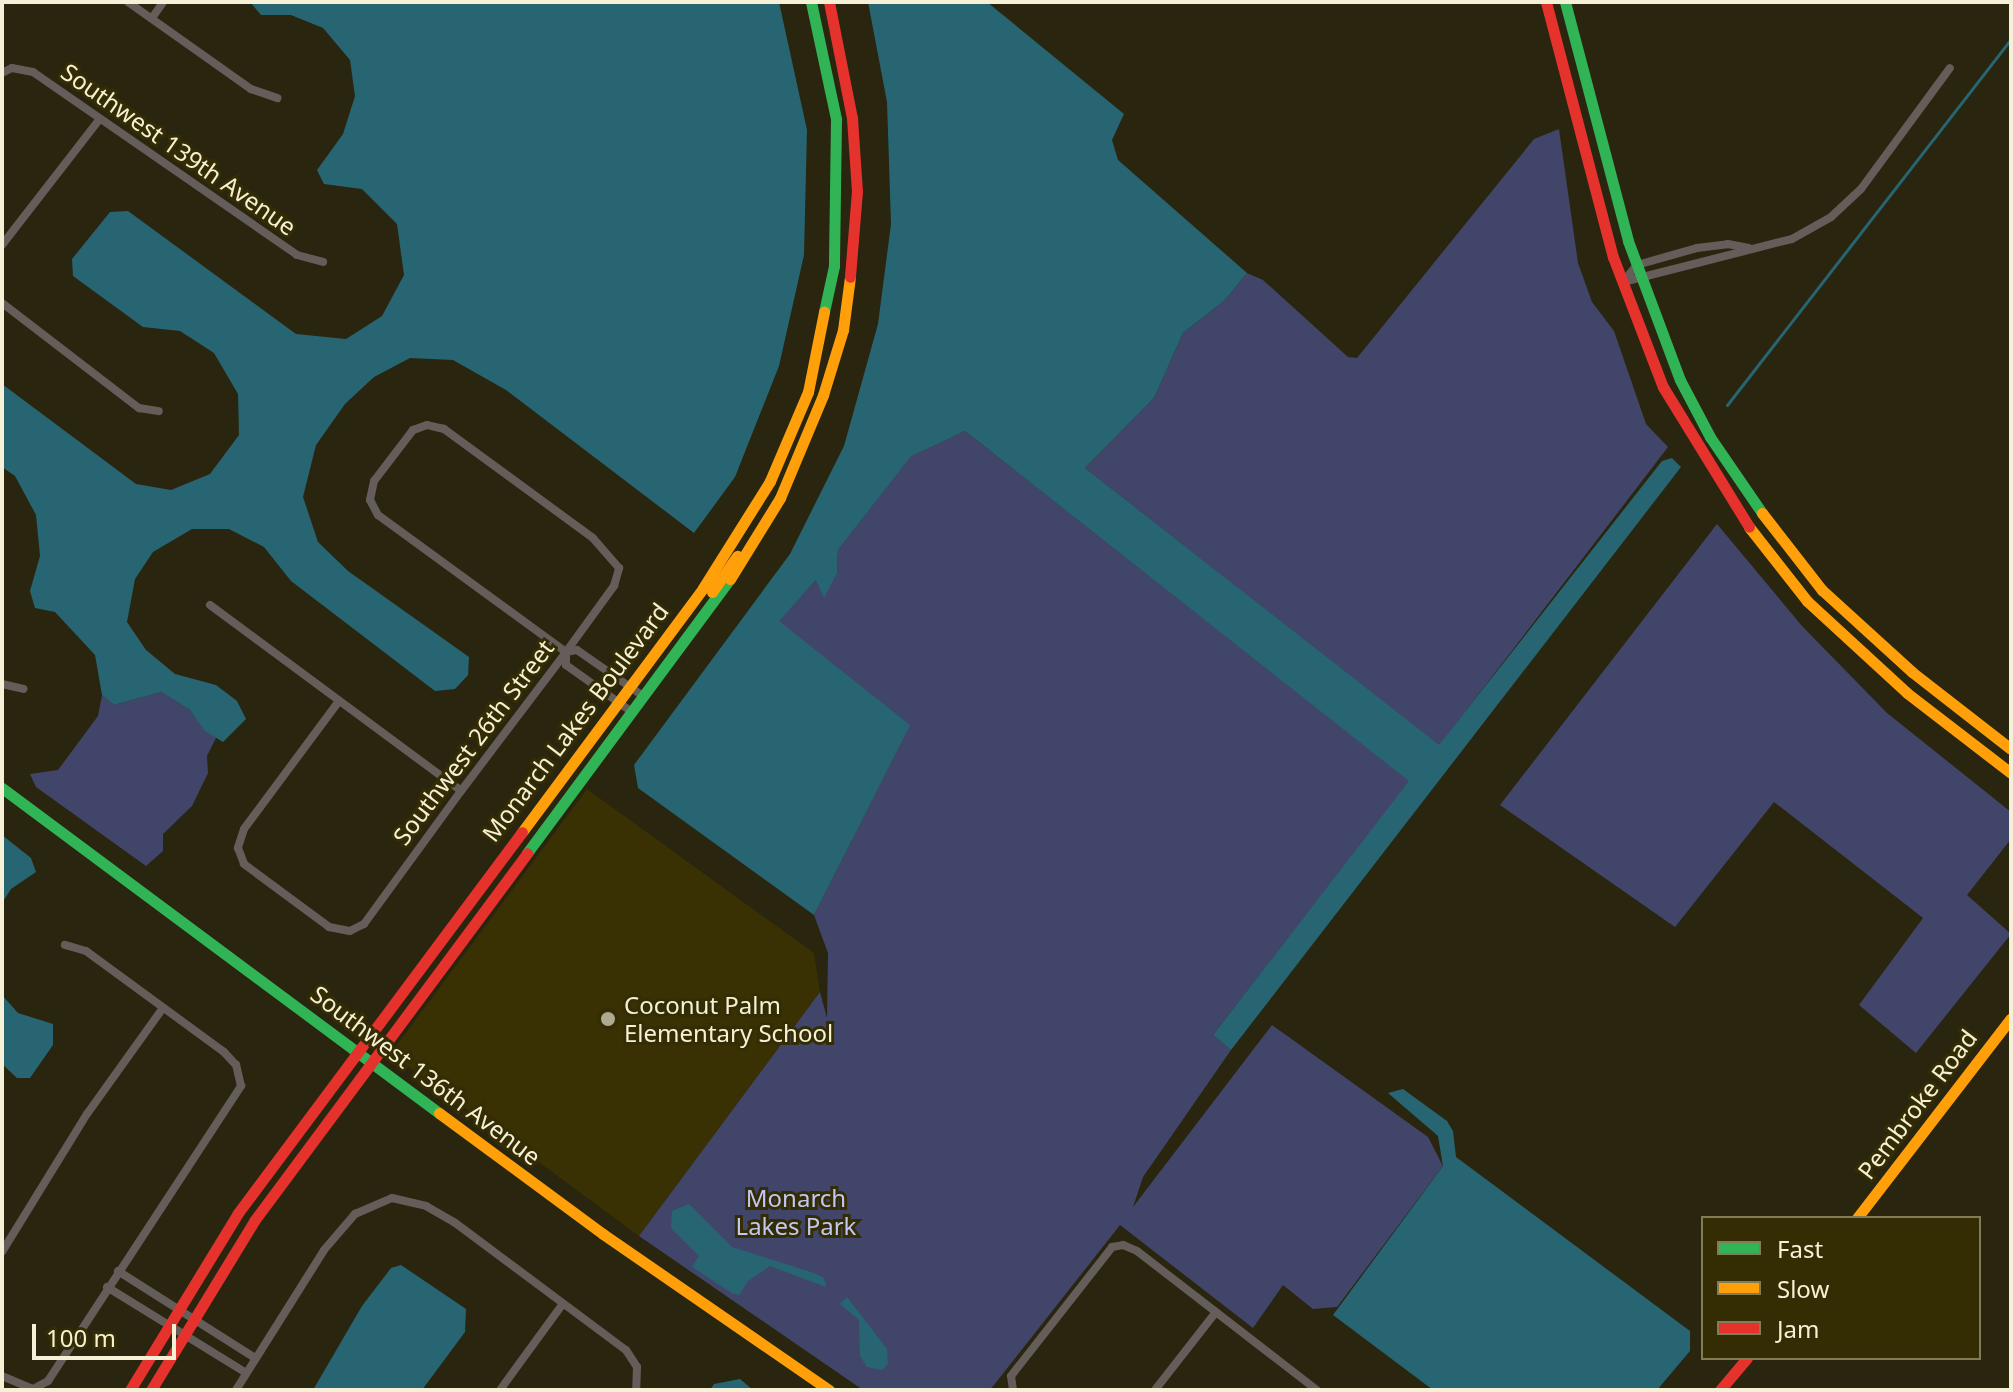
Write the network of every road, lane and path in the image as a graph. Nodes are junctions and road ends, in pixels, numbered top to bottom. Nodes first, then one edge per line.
1 (128, 2) edge
2 (163, 2) edge
3 (811, 2) edge
4 (829, 2) edge
5 (1546, 2) edge
6 (1565, 2) edge
7 (152, 18) junction
8 (1950, 68) dead end
9 (2, 73) edge
10 (277, 98) dead end
11 (99, 120) junction
12 (2, 245) edge
13 (1749, 248) junction
14 (323, 262) dead end
15 (1637, 265) junction
16 (1642, 279) junction
17 (1623, 282) junction
18 (2, 303) edge
19 (159, 411) dead end
20 (752, 513) junction
21 (210, 605) dead end
22 (704, 615) junction
23 (566, 652) junction
24 (588, 658) junction
25 (577, 673) junction
26 (2, 684) edge
27 (628, 686) junction
28 (23, 689) dead end
29 (643, 696) junction
30 (339, 701) junction
31 (616, 701) junction
32 (632, 712) junction
33 (2011, 749) edge
34 (2011, 773) edge
35 (2, 788) edge
36 (461, 791) junction
37 (65, 945) dead end
38 (163, 1008) junction
39 (2011, 1018) edge
40 (358, 1052) junction
41 (372, 1061) junction
42 (1859, 1216) edge
43 (2, 1252) edge
44 (118, 1271) junction
45 (107, 1287) junction
46 (562, 1305) junction
47 (179, 1310) junction
48 (1216, 1312) junction
49 (194, 1320) junction
50 (169, 1325) junction
51 (184, 1335) junction
52 (255, 1358) junction
53 (1745, 1360) edge
54 (246, 1373) junction
55 (2, 1376) edge
56 (1306, 1381) junction
57 (1011, 1388) edge
58 (33, 1389) edge
59 (1722, 1389) edge
60 (130, 1390) edge
61 (151, 1390) edge
62 (236, 1390) edge
63 (500, 1390) edge
64 (636, 1390) edge
65 (829, 1390) edge
66 (1155, 1390) edge
67 (1299, 1390) edge
68 (1317, 1390) edge

1 - 7 street
2 - 7 street
3 - 20 street, Monarch Lakes Boulevard
4 - 22 street, Monarch Lakes Boulevard
5 - 17 street
6 - 15 street
7 - 10 street
8 - 13 street
9 - 11 street, Southwest 139th Avenue
11 - 12 street
11 - 14 street, Southwest 139th Avenue
13 - 15 street
13 - 16 street
15 - 16 street
15 - 17 street
16 - 17 street
16 - 33 street
17 - 34 street
18 - 19 street
20 - 22 street
20 - 27 street, Monarch Lakes Boulevard
21 - 30 street
22 - 29 street, Monarch Lakes Boulevard
23 - 23 street, Southwest 26th Street
23 - 24 street
23 - 25 street
23 - 36 street, Southwest 26th Street
24 - 25 street
24 - 27 street
25 - 31 street
26 - 28 street
27 - 29 street
27 - 31 street, Monarch Lakes Boulevard
29 - 32 street, Monarch Lakes Boulevard
30 - 36 street
30 - 36 street, Southwest 26th Street
31 - 32 street
31 - 40 street, Monarch Lakes Boulevard
32 - 41 street, Monarch Lakes Boulevard
35 - 40 street, Southwest 136th Avenue
37 - 38 street
38 - 43 street
38 - 44 street
39 - 42 street, Pembroke Road
40 - 41 street, Southwest 136th Avenue
40 - 47 street, Monarch Lakes Boulevard
41 - 49 street, Monarch Lakes Boulevard
41 - 65 street, Southwest 136th Avenue
44 - 45 street
44 - 47 street
45 - 50 street
45 - 58 street
46 - 52 street
46 - 63 street
46 - 64 street
47 - 49 street
47 - 50 street, Monarch Lakes Boulevard
48 - 56 street
48 - 57 street
48 - 66 street
49 - 51 street, Monarch Lakes Boulevard
49 - 52 street
50 - 51 street
50 - 60 street, Monarch Lakes Boulevard
51 - 54 street
51 - 61 street, Monarch Lakes Boulevard
52 - 54 street
53 - 59 street
54 - 62 street
55 - 58 street
56 - 67 street
56 - 68 street

